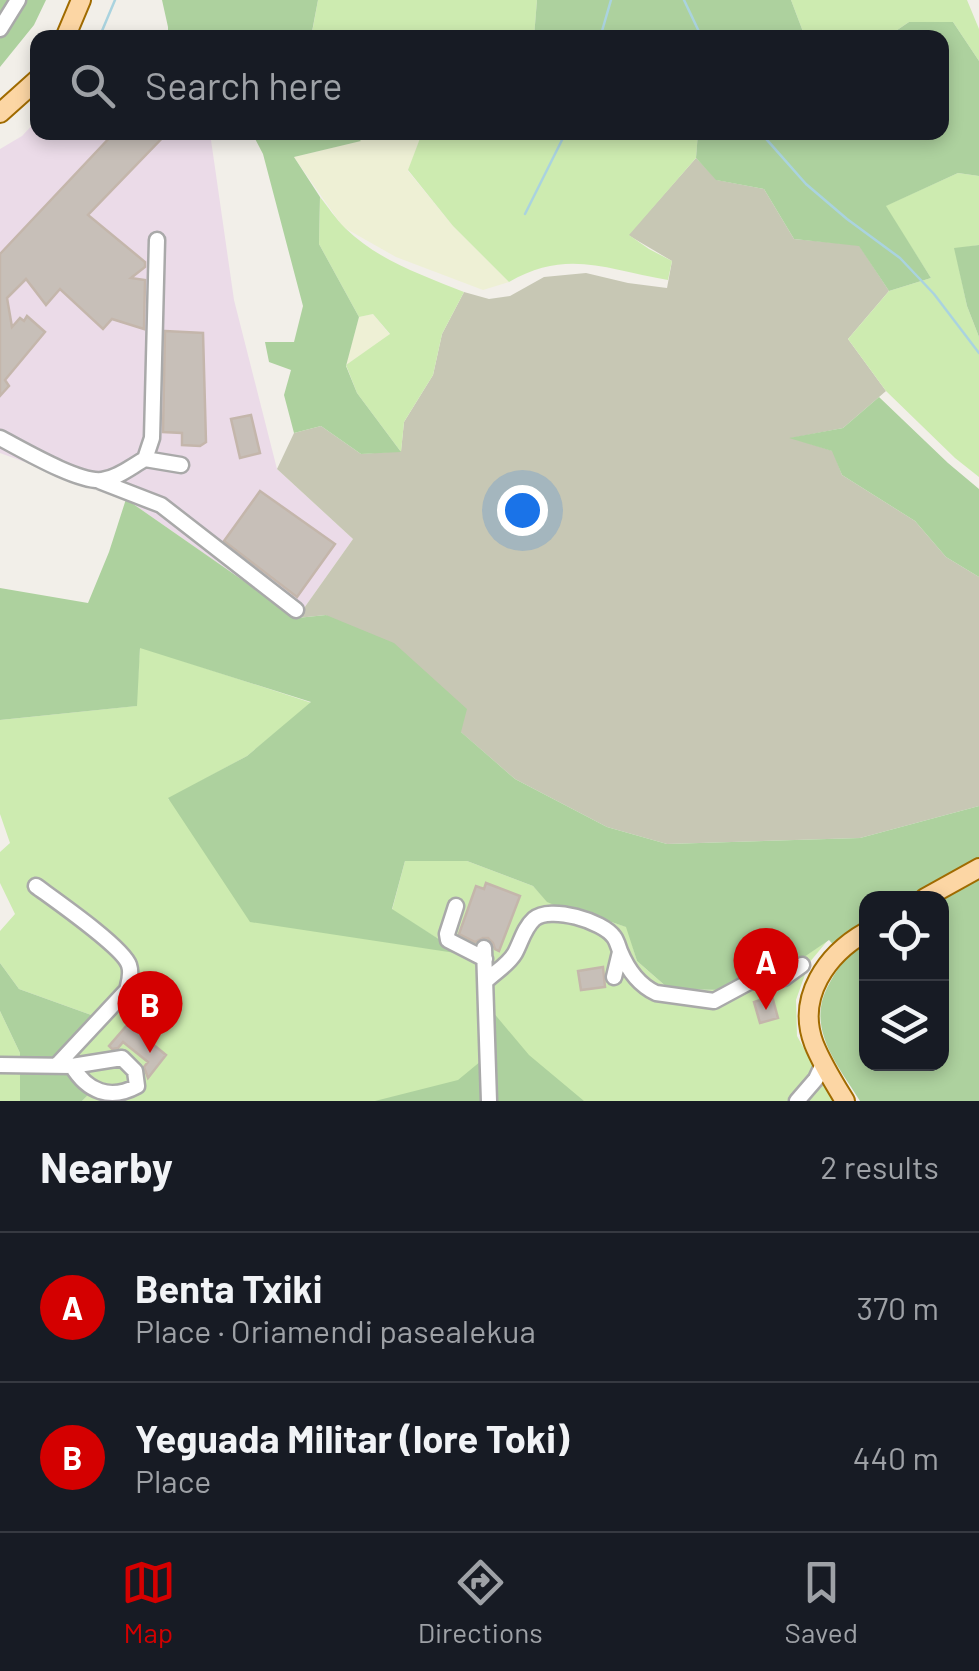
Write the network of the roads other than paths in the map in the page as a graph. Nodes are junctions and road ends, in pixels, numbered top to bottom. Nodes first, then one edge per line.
1 (18, 0) edge
2 (81, 0) edge
3 (0, 28) edge
4 (68, 30) edge
5 (30, 86) edge
6 (0, 113) edge
7 (157, 240) dead end
8 (0, 438) edge
9 (145, 459) junction
10 (181, 464) dead end
11 (99, 481) junction
12 (296, 610) dead end
13 (979, 868) edge
14 (36, 886) dead end
15 (938, 891) edge
16 (456, 906) dead end
17 (859, 936) edge
18 (620, 951) junction
19 (802, 966) dead end
20 (614, 977) dead end
21 (486, 981) junction
22 (824, 1064) junction
23 (0, 1065) edge
24 (64, 1066) junction
25 (86, 1096) edge
26 (488, 1101) edge
27 (798, 1101) edge
28 (845, 1101) edge

1 - 3 street
2 - 4 main road
5 - 6 main road
7 - 9 street
8 - 11 street
9 - 10 street
9 - 11 street
11 - 12 street
13 - 15 main road
14 - 24 street
16 - 21 street
17 - 22 main road
18 - 19 street
18 - 20 street
18 - 21 street
21 - 26 street
22 - 27 street
22 - 28 main road
23 - 24 street
24 - 25 street
24 - 25 street

